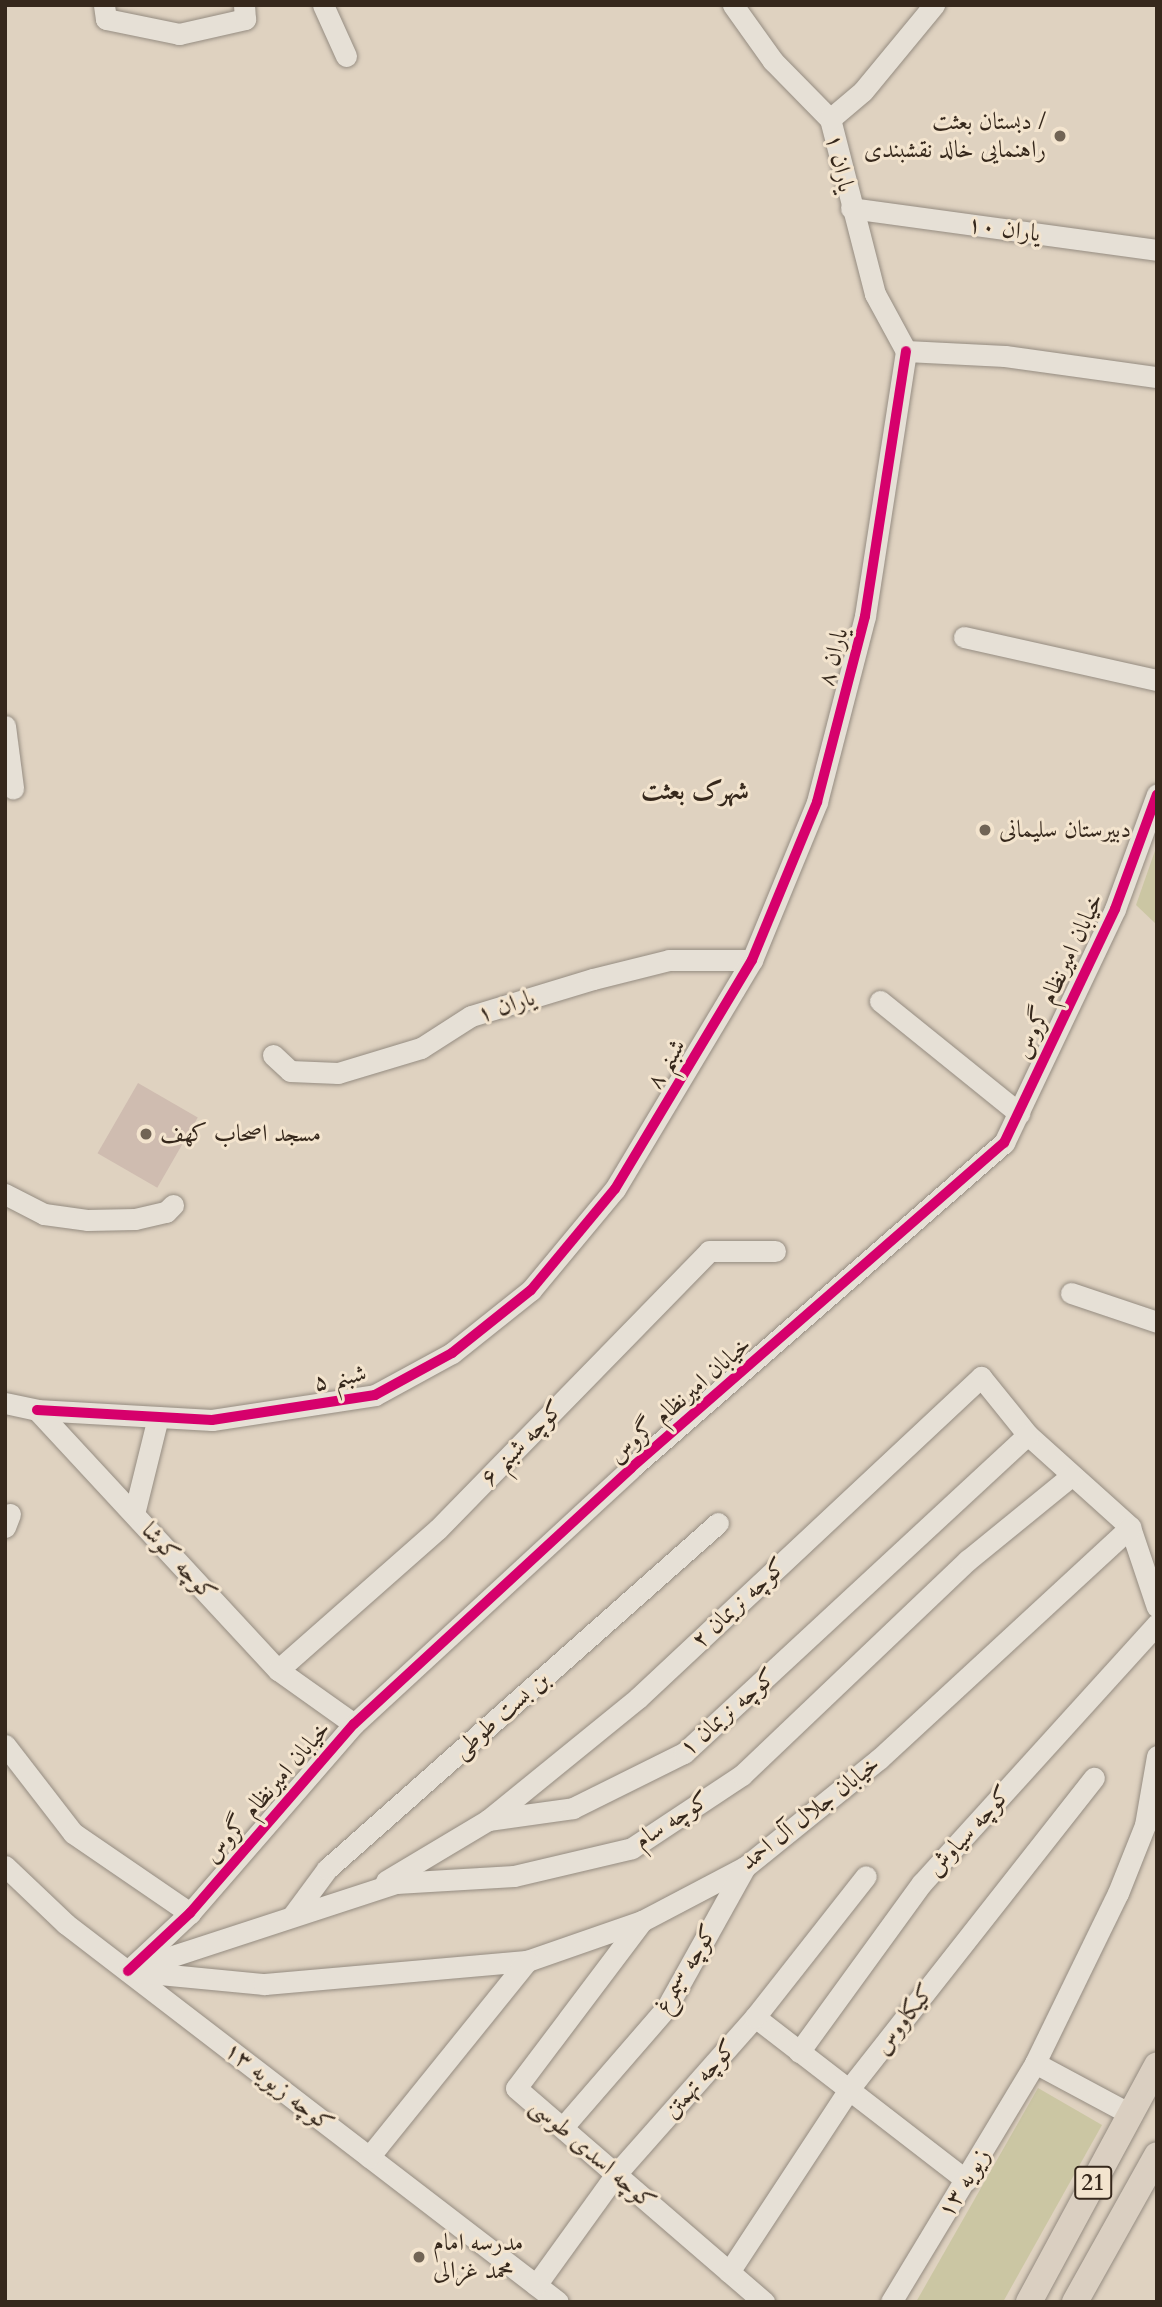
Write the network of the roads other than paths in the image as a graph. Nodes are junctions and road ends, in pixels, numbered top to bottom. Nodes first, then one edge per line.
1 (103, 5) edge
2 (244, 5) edge
3 (323, 5) edge
4 (733, 5) edge
5 (934, 5) edge
6 (346, 55) dead end
7 (830, 119) junction
8 (851, 208) junction
9 (1157, 250) edge
10 (906, 351) junction
11 (1157, 377) edge
12 (964, 636) dead end
13 (1157, 680) edge
14 (5, 726) edge
15 (13, 788) dead end
16 (1157, 794) edge
17 (752, 960) junction
18 (880, 1001) dead end
19 (274, 1055) dead end
20 (1019, 1113) junction
21 (615, 1189) joint
22 (5, 1194) edge
23 (173, 1205) dead end
24 (775, 1251) dead end
25 (1071, 1293) dead end
26 (1157, 1322) edge
27 (5, 1403) edge
28 (37, 1410) junction
29 (158, 1418) junction
30 (1027, 1436) junction
31 (1071, 1476) junction
32 (134, 1514) junction
33 (718, 1523) dead end
34 (1130, 1527) junction
35 (1157, 1607) edge
36 (1157, 1624) edge
37 (278, 1670) junction
38 (354, 1724) junction
39 (5, 1745) edge
40 (1157, 1756) edge
41 (1094, 1778) dead end
42 (488, 1820) junction
43 (5, 1866) edge
44 (745, 1867) junction
45 (866, 1876) dead end
46 (369, 1891) junction
47 (190, 1913) junction
48 (293, 1914) junction
49 (642, 1922) junction
50 (527, 1961) junction
51 (128, 1971) junction
52 (755, 2017) junction
53 (799, 2052) junction
54 (1034, 2063) junction
55 (1157, 2065) edge
56 (849, 2089) junction
57 (1130, 2114) junction
58 (563, 2127) junction
59 (1157, 2155) edge
60 (369, 2157) junction
61 (616, 2174) junction
62 (966, 2180) junction
63 (729, 2272) junction
64 (536, 2285) junction
65 (558, 2302) edge
66 (764, 2302) edge
67 (891, 2302) edge
68 (1029, 2302) edge
69 (1075, 2302) edge

1 - 2 street
3 - 6 street
4 - 7 street
5 - 7 street, یاران ۱
7 - 8 street, یاران ۱
8 - 9 street, یاران ۱۰
8 - 10 street, یاران ۱
10 - 11 street
10 - 17 street, یاران ۸
12 - 13 street
14 - 15 street
16 - 20 street, خیابان امیرنظام گروس
17 - 19 street, یاران ۱
17 - 21 street, شبنم ۸
18 - 20 street
20 - 38 street, خیابان امیرنظام گروس
21 - 29 street, شبنم ۵
22 - 23 street
24 - 37 street, کوچه شبنم ۶
25 - 26 street
27 - 28 street
28 - 29 street, شبنم ۵
28 - 32 street, کوچه کوشا
29 - 32 street
30 - 31 street
30 - 42 street, کوچه نریمان ۱
30 - 42 street, کوچه نریمان ۲
31 - 34 street
31 - 46 street, کوچه سام
32 - 37 street, کوچه کوشا
33 - 48 street, بن بست طوطی
34 - 35 street
34 - 44 street, خیابان جلال آل احمد
36 - 53 street, کوچه سیاوش
37 - 38 street, کوچه کوشا
38 - 47 street, خیابان امیرنظام گروس
39 - 47 street
40 - 54 street, زیویه ۱۳
41 - 56 street, کیکاووس
42 - 46 street, کوچه نریمان ۱
43 - 51 street, کوچه زیویه ۱۳
44 - 49 street, خیابان جلال آل احمد
44 - 58 street, کوچه سیمرغ
45 - 52 street, کوچه تهمتن
46 - 48 street, کوچه سام
47 - 51 street, خیابان امیرنظام گروس
48 - 51 street, کوچه سام
49 - 50 street, خیابان جلال آل احمد
49 - 58 street, کوچه اسدی طوسی
50 - 51 street, خیابان جلال آل احمد
50 - 60 street
51 - 60 street, کوچه زیویه ۱۳
52 - 53 street
52 - 61 street, کوچه تهمتن
53 - 56 street
54 - 57 street
54 - 62 street, زیویه ۱۳
55 - 57 main road, 21
56 - 62 street
56 - 63 street, کیکاووس
57 - 68 main road, 21
58 - 61 street, کوچه اسدی طوسی
59 - 69 main road, 21
60 - 64 street, کوچه زیویه ۱۳
61 - 63 street, کوچه اسدی طوسی
61 - 64 street, کوچه تهمتن
62 - 67 street, زیویه ۱۳
63 - 66 street, کوچه اسدی طوسی
64 - 65 street, کوچه زیویه ۱۳

